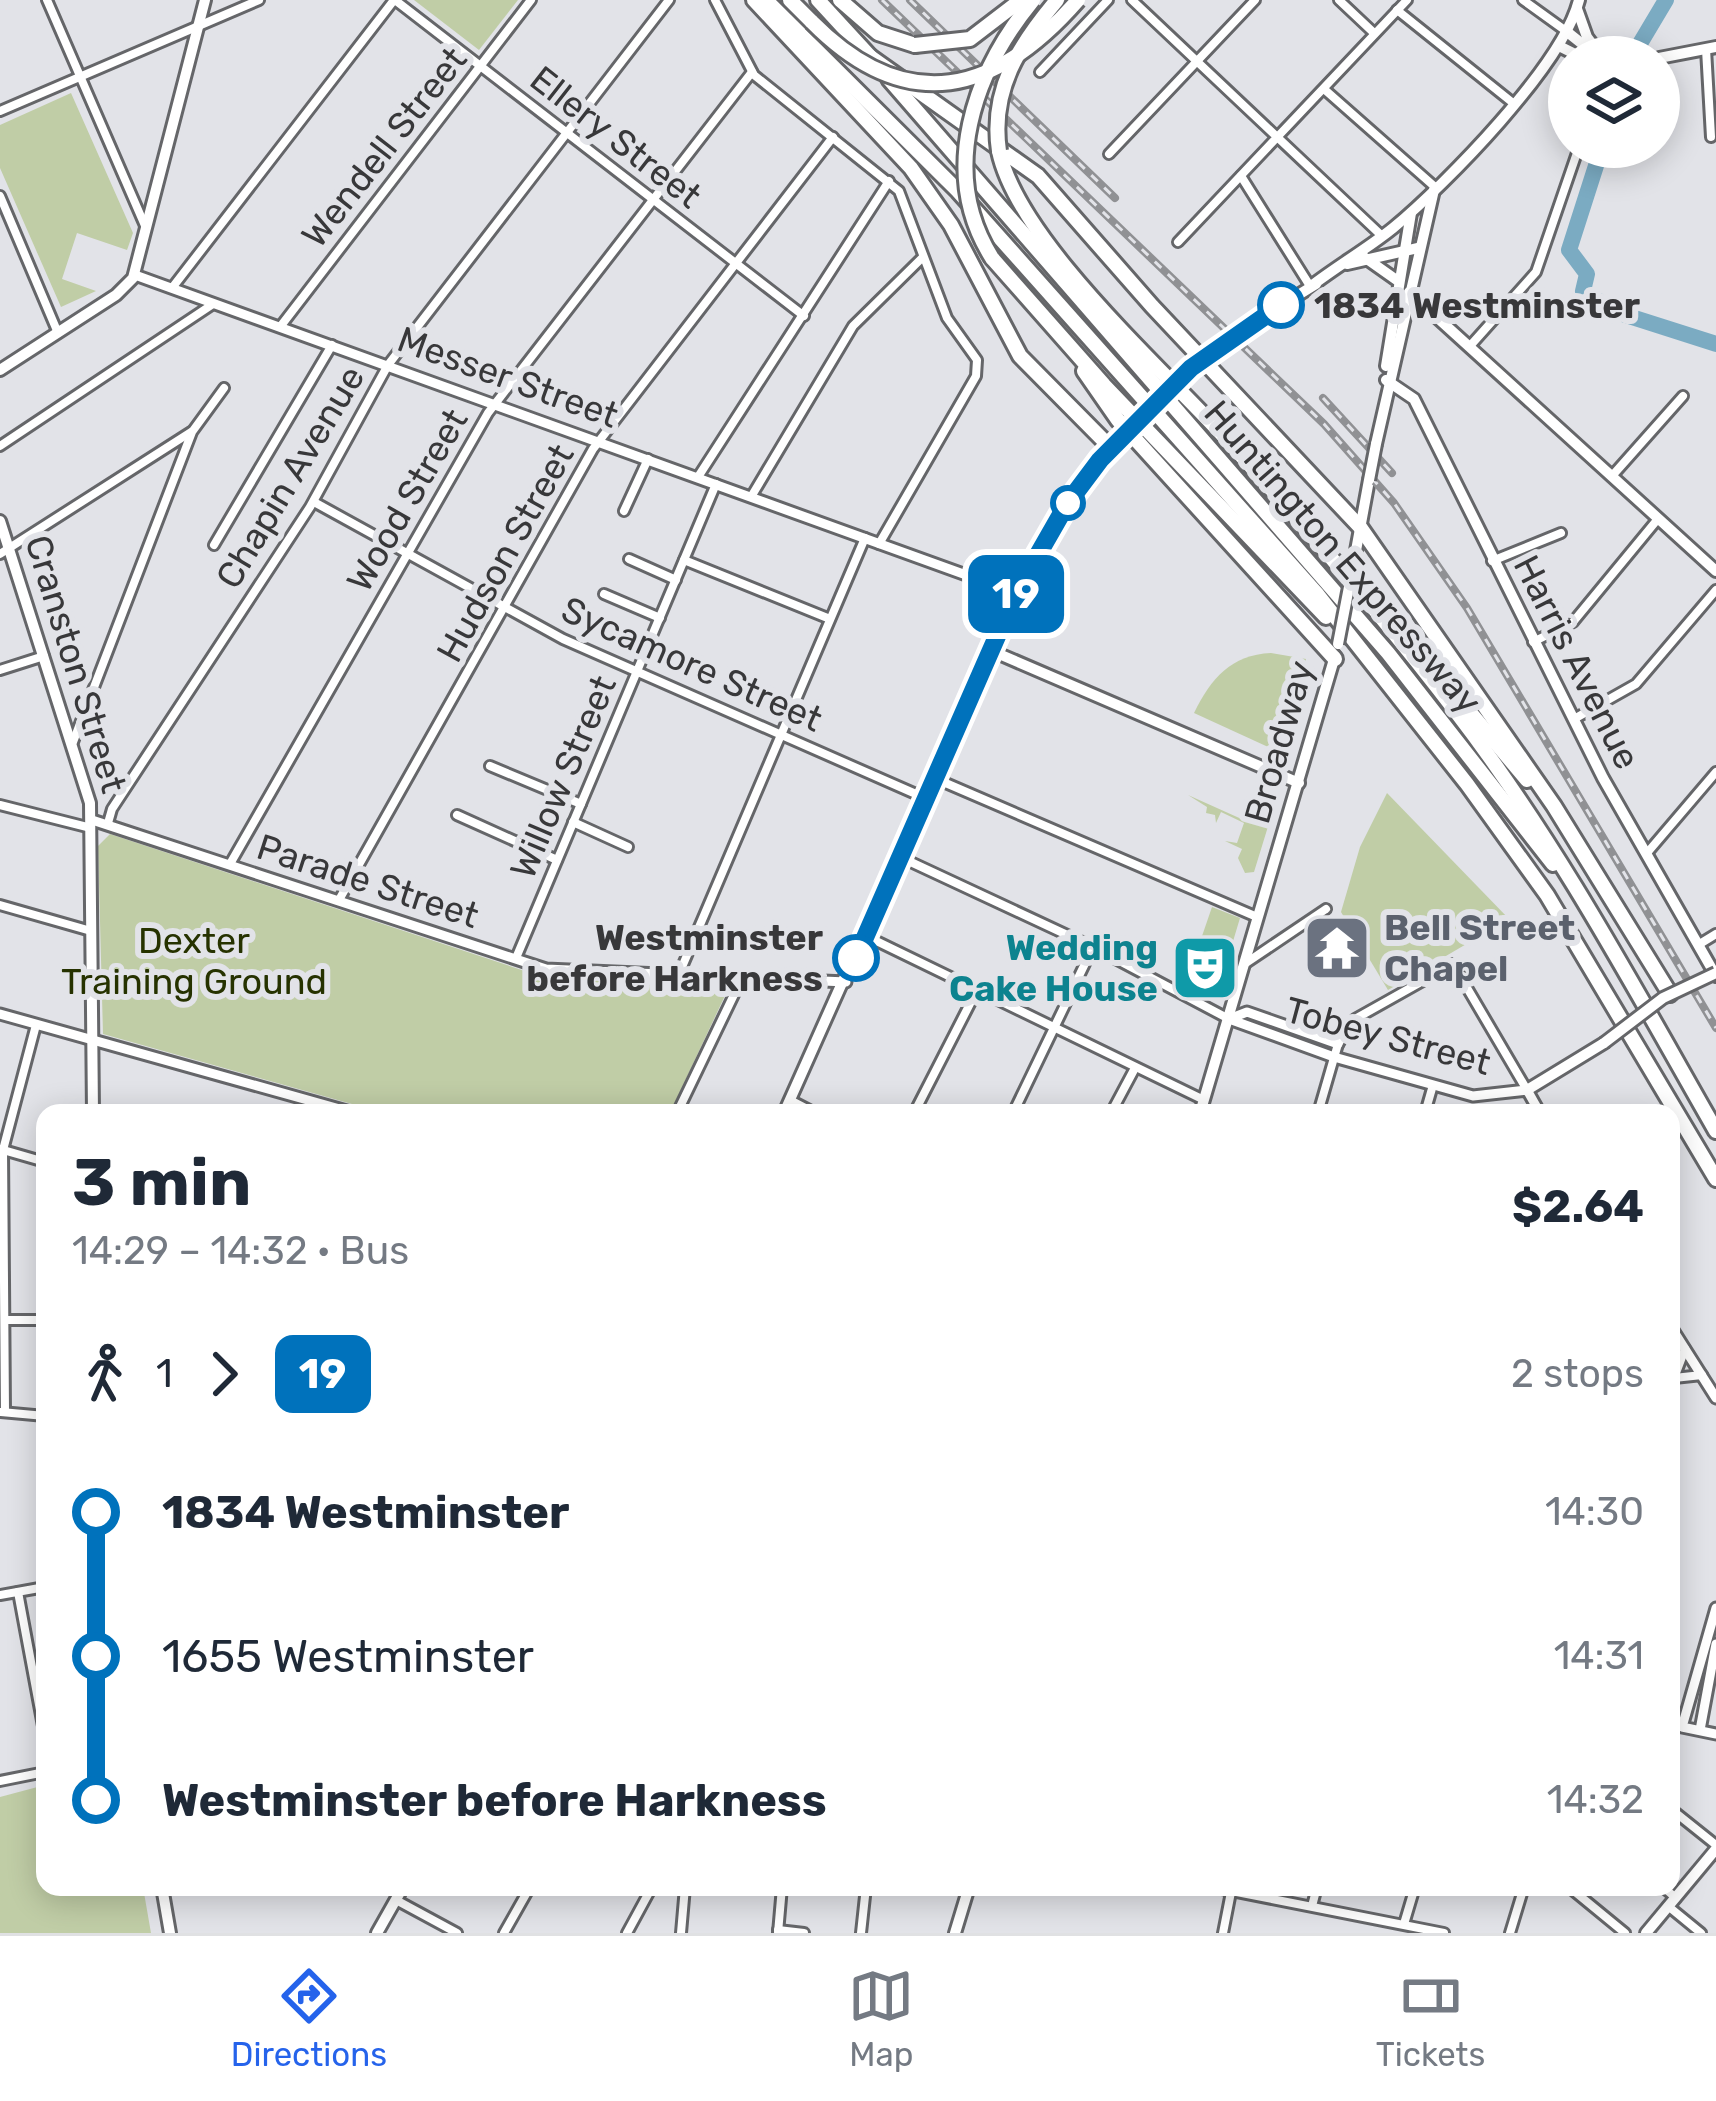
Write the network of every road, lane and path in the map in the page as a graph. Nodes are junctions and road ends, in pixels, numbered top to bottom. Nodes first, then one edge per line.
1 (47, 0) edge
2 (205, 0) edge
3 (259, 0) edge
4 (394, 0) edge
5 (532, 0) edge
6 (669, 0) edge
7 (715, 0) edge
8 (754, 0) edge
9 (766, 0) edge
10 (790, 0) edge
11 (818, 0) edge
12 (839, 0) edge
13 (1021, 0) edge
14 (1034, 0) edge
15 (1057, 0) edge
16 (1078, 0) edge
17 (1108, 0) edge
18 (1132, 0) edge
19 (1255, 0) edge
20 (1340, 0) edge
21 (1407, 0) edge
22 (1523, 0) edge
23 (1578, 4) edge
24 (1397, 10) junction
25 (198, 28) junction
26 (1566, 31) junction
27 (1375, 33) junction
28 (1564, 36) edge
29 (1573, 36) edge
30 (1587, 36) edge
31 (1711, 48) edge
32 (1680, 54) edge
33 (869, 56) junction
34 (1548, 60) edge
35 (1197, 61) junction
36 (481, 66) junction
37 (752, 72) junction
38 (1040, 72) dead end
39 (80, 78) junction
40 (1323, 88) junction
41 (1514, 103) junction
42 (0, 111) edge
43 (567, 133) junction
44 (1711, 136) dead end
45 (833, 137) junction
46 (1277, 137) junction
47 (1108, 154) dead end
48 (1572, 168) edge
49 (1241, 176) junction
50 (889, 181) junction
51 (1435, 188) junction
52 (0, 196) edge
53 (653, 199) junction
54 (1412, 210) junction
55 (147, 229) junction
56 (1382, 236) junction
57 (1178, 242) dead end
58 (1418, 248) junction
59 (1403, 253) junction
60 (923, 257) junction
61 (1364, 257) junction
62 (736, 263) junction
63 (135, 275) junction
64 (1398, 281) junction
65 (1310, 287) junction
66 (172, 288) junction
67 (1409, 292) junction
68 (214, 303) junction
69 (804, 316) junction
70 (280, 327) junction
71 (58, 333) junction
72 (1065, 341) junction
73 (332, 344) junction
74 (1470, 346) junction
75 (1202, 358) junction
76 (388, 365) junction
77 (0, 370) edge
78 (1386, 380) junction
79 (224, 388) dead end
80 (1683, 396) dead end
81 (495, 404) junction
82 (192, 432) junction
83 (598, 441) junction
84 (1115, 445) junction
85 (0, 446) edge
86 (648, 459) junction
87 (698, 477) junction
88 (1611, 477) junction
89 (716, 484) junction
90 (751, 497) junction
91 (314, 502) junction
92 (624, 511) dead end
93 (1658, 520) junction
94 (0, 521) edge
95 (1360, 527) junction
96 (1561, 533) dead end
97 (865, 538) junction
98 (879, 544) junction
99 (214, 545) dead end
100 (4, 550) edge
101 (406, 554) junction
102 (629, 559) dead end
103 (684, 560) junction
104 (1491, 562) junction
105 (1716, 571) edge
106 (676, 580) junction
107 (1716, 590) edge
108 (1016, 593) junction
109 (604, 594) dead end
110 (1368, 603) junction
111 (506, 608) junction
112 (660, 618) junction
113 (830, 619) junction
114 (1532, 643) junction
115 (1338, 645) junction
116 (992, 651) junction
117 (44, 656) junction
118 (0, 670) edge
119 (638, 671) junction
120 (1574, 719) junction
121 (782, 734) junction
122 (73, 742) junction
123 (490, 766) dead end
124 (1716, 772) edge
125 (934, 778) junction
126 (1299, 783) junction
127 (925, 798) junction
128 (581, 804) junction
129 (0, 806) edge
130 (458, 815) dead end
131 (574, 822) junction
132 (108, 823) junction
133 (92, 824) junction
134 (1569, 830) junction
135 (628, 847) dead end
136 (1647, 853) junction
137 (899, 857) junction
138 (557, 860) junction
139 (230, 864) junction
140 (1574, 891) junction
141 (339, 900) junction
142 (0, 904) edge
143 (1326, 909) dead end
144 (1259, 918) junction
145 (91, 931) junction
146 (1716, 934) edge
147 (866, 936) junction
148 (1698, 945) junction
149 (1093, 947) junction
150 (516, 958) junction
151 (1245, 964) junction
152 (679, 974) junction
153 (1716, 975) edge
154 (743, 976) junction
155 (846, 982) junction
156 (976, 992) junction
157 (1670, 994) junction
158 (0, 1015) edge
159 (1229, 1019) junction
160 (36, 1024) junction
161 (1054, 1028) junction
162 (93, 1041) junction
163 (1338, 1044) junction
164 (1334, 1057) junction
165 (1135, 1068) junction
166 (1433, 1085) junction
167 (1527, 1090) junction
168 (790, 1100) junction
169 (93, 1104) edge
170 (321, 1104) edge
171 (681, 1104) edge
172 (788, 1104) edge
173 (798, 1104) edge
174 (919, 1104) edge
175 (1017, 1104) edge
176 (1116, 1104) edge
177 (1197, 1104) edge
178 (1203, 1104) edge
179 (1321, 1104) edge
180 (1428, 1104) edge
181 (1535, 1104) edge
182 (1671, 1104) edge
183 (1680, 1119) edge
184 (1716, 1131) edge
185 (2, 1150) edge
186 (36, 1159) edge
187 (1716, 1179) edge
188 (2, 1233) edge
189 (2, 1320) edge
190 (36, 1320) edge
191 (1680, 1341) edge
192 (1685, 1349) junction
193 (1680, 1362) edge
194 (1702, 1375) junction
195 (1680, 1380) edge
196 (1716, 1398) edge
197 (2, 1412) edge
198 (36, 1415) edge
199 (36, 1589) edge
200 (18, 1592) junction
201 (0, 1595) edge
202 (1716, 1608) edge
203 (1716, 1644) edge
204 (36, 1689) edge
205 (1680, 1718) edge
206 (1680, 1727) edge
207 (1700, 1730) junction
208 (1716, 1733) edge
209 (36, 1774) edge
210 (0, 1781) edge
211 (1680, 1817) edge
212 (1716, 1847) edge
213 (1680, 1892) edge
214 (164, 1896) edge
215 (398, 1896) edge
216 (525, 1896) edge
217 (647, 1896) edge
218 (684, 1896) edge
219 (781, 1896) edge
220 (865, 1896) edge
221 (966, 1896) edge
222 (1231, 1896) edge
223 (1265, 1896) edge
224 (1315, 1896) edge
225 (1412, 1896) edge
226 (1521, 1896) edge
227 (1580, 1896) edge
228 (1668, 1896) edge
229 (1677, 1896) edge
230 (396, 1900) junction
231 (1672, 1902) junction
232 (1312, 1906) junction
233 (1404, 1924) junction
234 (778, 1932) edge
235 (1440, 1932) edge
236 (170, 1933) edge
237 (377, 1933) edge
238 (457, 1933) edge
239 (504, 1933) edge
240 (627, 1933) edge
241 (682, 1933) edge
242 (804, 1933) edge
243 (861, 1933) edge
244 (955, 1933) edge
245 (1223, 1933) edge
246 (1510, 1933) edge
247 (1625, 1933) edge
248 (1646, 1933) edge
249 (1701, 1933) edge

1 - 39 street
2 - 25 main road
3 - 25 street
4 - 36 street, Ellery Street
4 - 66 street
5 - 36 street, Wendell Street
6 - 43 street, Chapin Avenue
7 - 37 street
8 - 84 highway
9 - 115 highway, Huntington Expressway
10 - 16 highway, bridge
11 - 33 highway, Huntington Expressway
12 - 13 highway, bridge
14 - 72 highway, bridge
15 - 110 highway, bridge
17 - 38 street
18 - 35 street
19 - 35 street
20 - 27 street
21 - 24 street
22 - 26 street
23 - 26 main road
23 - 30 main road
24 - 27 street
24 - 41 street
25 - 39 street
25 - 55 main road
26 - 28 main road
26 - 29 main road
27 - 40 street
31 - 32 main road
31 - 44 street
33 - 75 highway
33 - 140 highway, Huntington Expressway
34 - 41 main road
35 - 46 street
35 - 47 street
36 - 43 street, Ellery Street
36 - 70 street, Wendell Street
37 - 45 street
37 - 53 street, Wood Street
39 - 42 street
39 - 55 street
40 - 46 street
40 - 51 street
41 - 51 main road
43 - 53 street, Ellery Street
43 - 76 street, Chapin Avenue
45 - 50 street
45 - 62 street, Hudson Street
46 - 49 street
46 - 56 street
48 - 74 street
49 - 57 street
49 - 65 street
50 - 60 street
50 - 69 street
51 - 54 main road
51 - 58 main road, Broadway
52 - 71 street
53 - 62 street, Ellery Street
53 - 81 street, Wood Street
54 - 56 main road
54 - 59 main road, Broadway
55 - 63 main road
56 - 65 main road
58 - 59 main road
58 - 67 main road, Broadway
59 - 61 main road
59 - 64 main road, Broadway
60 - 90 street
60 - 98 street
61 - 64 main road
61 - 65 main road
62 - 69 street, Ellery Street
62 - 83 street, Hudson Street
63 - 66 street, Messer Street
63 - 71 main road
64 - 67 street
64 - 78 main road, Broadway
65 - 75 main road, bridge
66 - 68 street, Messer Street
67 - 74 main road
67 - 78 main road, Broadway
68 - 70 street, Messer Street
68 - 85 street
69 - 87 street
70 - 73 street, Messer Street
71 - 77 main road
72 - 115 highway
72 - 115 highway
73 - 76 street, Messer Street
73 - 99 street
74 - 88 main road
75 - 84 main road, bridge
75 - 95 highway
76 - 81 street, Messer Street
76 - 91 street, Chapin Avenue
78 - 95 main road, Broadway, bridge
78 - 104 main road, Harris Avenue
79 - 82 street
80 - 88 street
81 - 83 street, Messer Street
81 - 101 street, Wood Street
82 - 100 street
82 - 122 street
83 - 86 street, Messer Street
83 - 111 street, Hudson Street
84 - 108 main road
86 - 87 street, Messer Street
86 - 92 street
87 - 89 street, Messer Street
88 - 93 main road
89 - 90 street, Messer Street
89 - 103 street, Willow Street
90 - 97 street, Messer Street
91 - 101 street, Sycamore Street
91 - 132 street, Chapin Avenue
93 - 105 main road
93 - 114 street
94 - 100 main road, Cranston Street
95 - 115 main road, Broadway, bridge
95 - 134 highway
96 - 104 street
97 - 98 street, Messer Street
97 - 113 street
98 - 108 street, Messer Street
100 - 117 main road, Cranston Street
101 - 111 street, Sycamore Street
101 - 139 street, Wood Street
102 - 106 street
103 - 106 street, Willow Street
103 - 113 street
104 - 114 main road, Harris Avenue
106 - 112 street, Willow Street
107 - 120 street
108 - 116 main road
109 - 112 street
110 - 134 highway
110 - 140 highway
111 - 119 street, Sycamore Street
111 - 141 street, Hudson Street
112 - 119 street, Willow Street
113 - 121 street
114 - 120 main road, Harris Avenue
115 - 126 main road, Broadway
115 - 182 highway
116 - 125 main road
116 - 126 main road
117 - 118 street
117 - 122 main road, Cranston Street
119 - 121 street, Sycamore Street
119 - 128 street, Willow Street
120 - 136 main road, Harris Avenue
121 - 127 street, Sycamore Street
121 - 152 street
122 - 133 main road, Cranston Street
123 - 128 street
124 - 136 street
125 - 127 main road
125 - 144 street
126 - 144 main road, Broadway
127 - 137 main road
128 - 131 street, Willow Street
129 - 133 street, Parade Street
130 - 138 street
131 - 135 street
131 - 138 street, Willow Street
132 - 133 street, Parade Street
132 - 139 street, Parade Street
133 - 145 main road, Cranston Street
134 - 157 highway
136 - 148 main road, Harris Avenue
137 - 147 main road
137 - 149 street, Tobey Street
138 - 150 street, Willow Street
139 - 141 street, Parade Street
140 - 184 highway
141 - 150 street, Parade Street
142 - 145 street
143 - 151 street
144 - 151 main road, Broadway
145 - 162 main road, Cranston Street
146 - 148 street
147 - 155 main road
147 - 156 street
148 - 153 main road, Harris Avenue
149 - 159 street, Tobey Street
149 - 161 street
150 - 152 street, Parade Street
151 - 159 main road, Broadway
152 - 154 street, Parade Street
153 - 157 main road, Tobey Street, bridge
154 - 155 street, Parade Street
154 - 171 street
155 - 168 main road
156 - 161 street
156 - 174 street
157 - 167 main road, Tobey Street, bridge
158 - 160 street
159 - 163 street, Tobey Street
159 - 164 street, Tobey Street
159 - 178 main road, Broadway
160 - 162 street
160 - 185 street
161 - 165 street
161 - 175 street
162 - 169 main road, Cranston Street
162 - 170 street
163 - 164 street
163 - 167 street
164 - 166 street, Tobey Street
164 - 179 street
165 - 176 street
165 - 177 street
166 - 167 street, Tobey Street
166 - 180 street
167 - 181 street
168 - 172 main road
168 - 173 street
183 - 187 highway
185 - 186 street
185 - 188 street
188 - 189 street
189 - 190 street
189 - 197 street
191 - 192 street
192 - 193 street
192 - 194 street
194 - 195 street
194 - 196 street
197 - 198 street
199 - 200 street
200 - 201 street
200 - 204 street
202 - 205 street
203 - 207 street
206 - 207 street
207 - 208 street
209 - 210 street
211 - 212 street
212 - 213 main road
214 - 236 main road
215 - 230 main road
216 - 239 street
217 - 240 street
218 - 241 street
219 - 234 street
220 - 243 street
221 - 244 main road
222 - 245 street
223 - 232 street
224 - 232 street
225 - 233 street
226 - 246 street
227 - 247 street
228 - 231 street
229 - 231 main road
230 - 237 main road
230 - 238 street
231 - 248 main road
231 - 249 street
232 - 233 street
233 - 235 street
234 - 242 street

